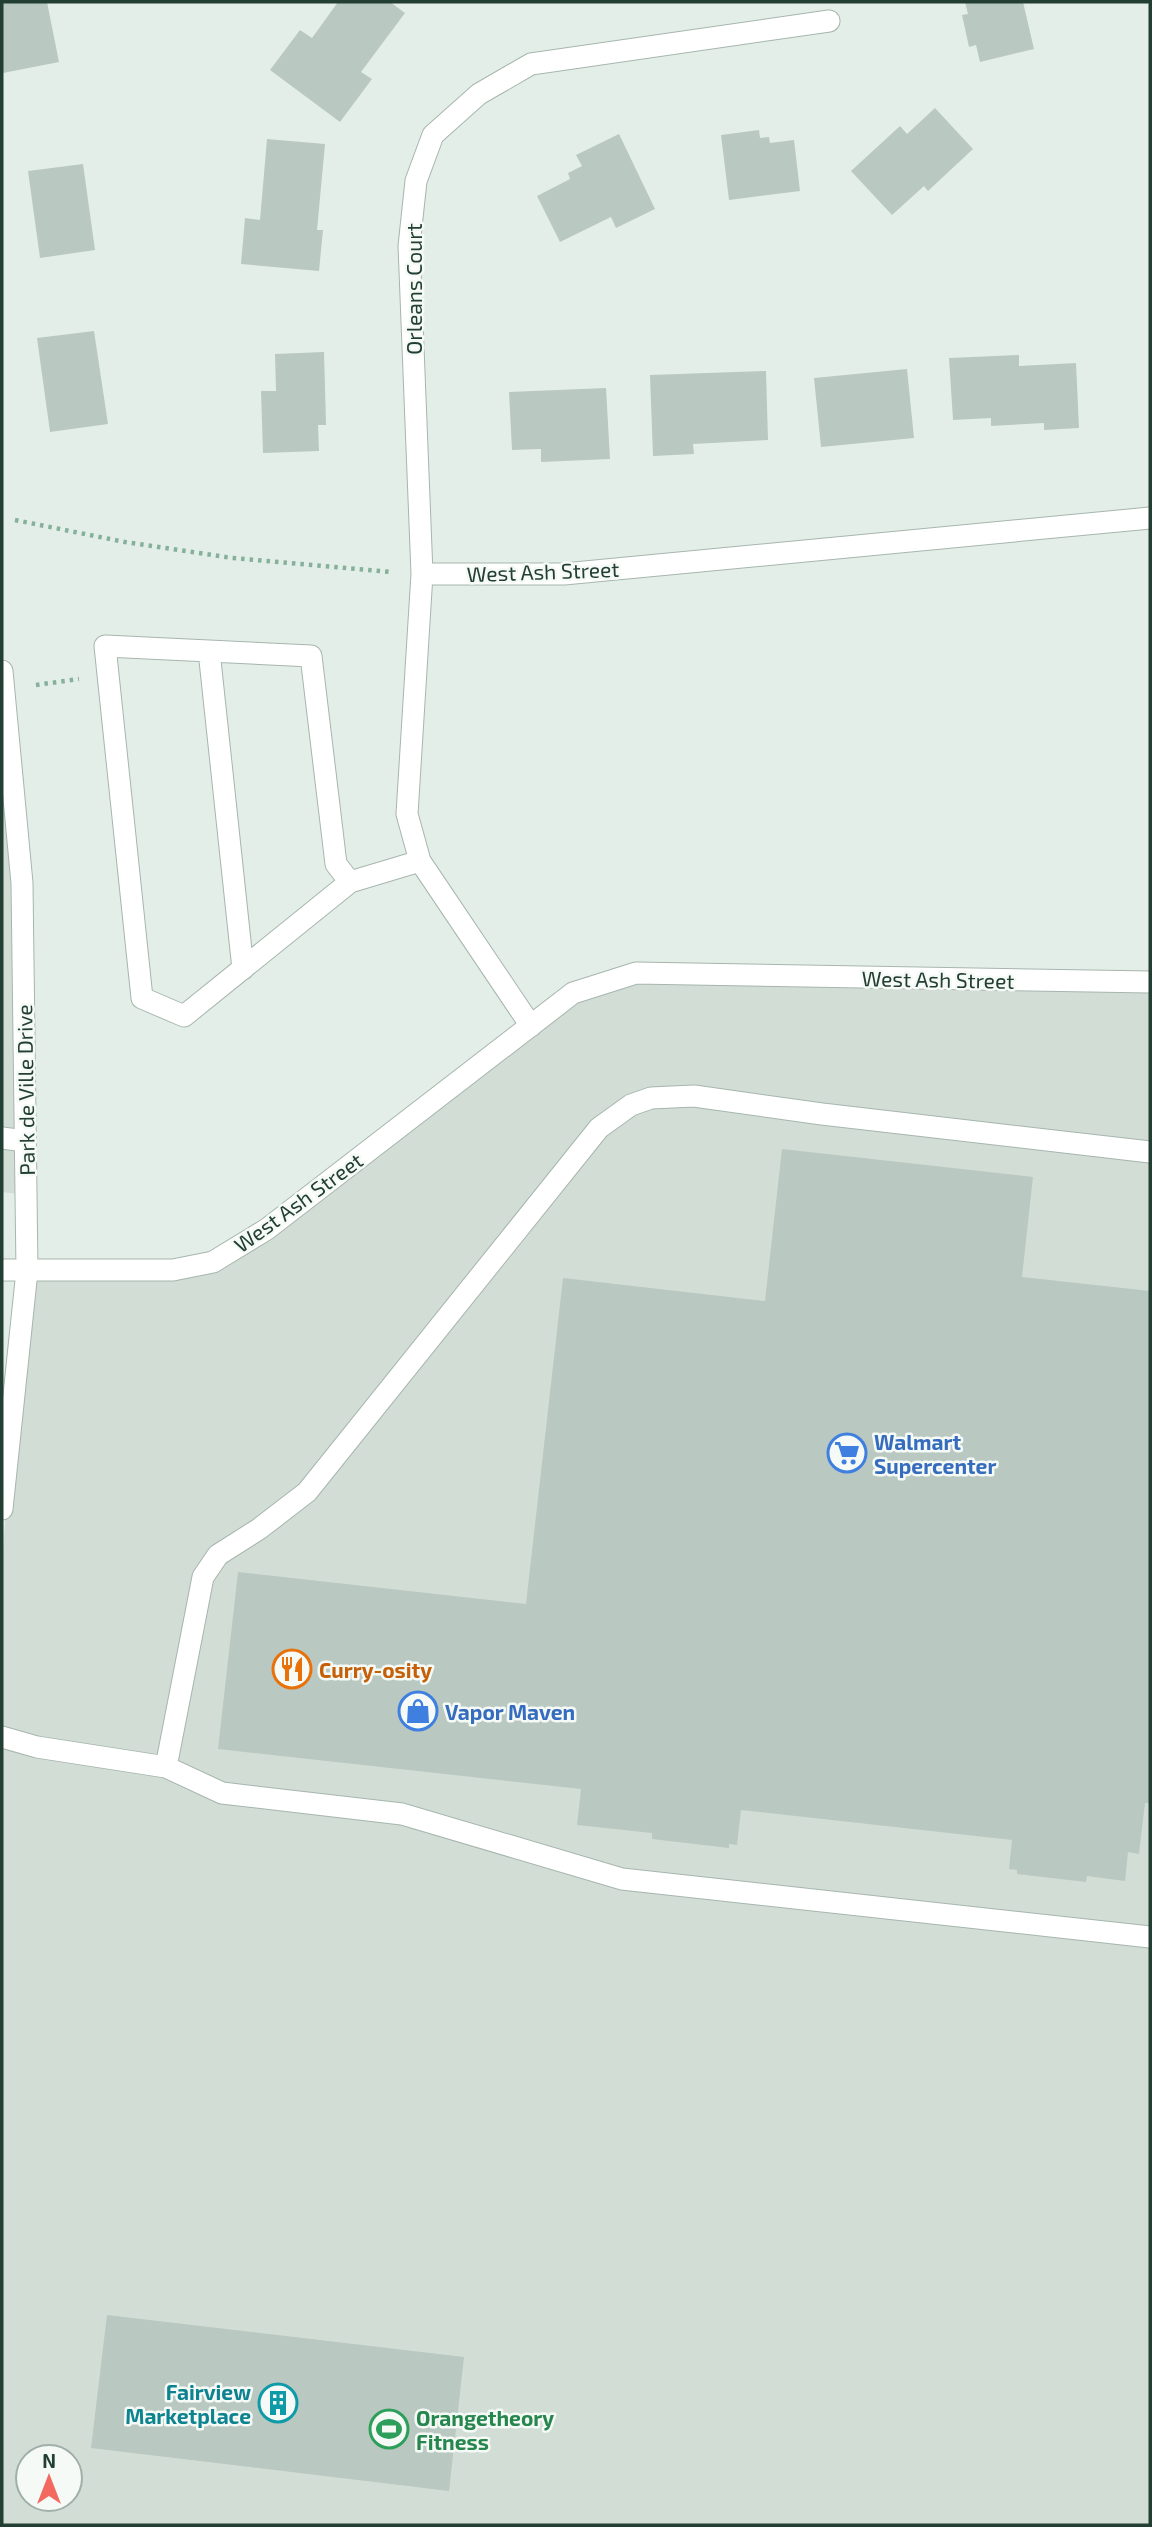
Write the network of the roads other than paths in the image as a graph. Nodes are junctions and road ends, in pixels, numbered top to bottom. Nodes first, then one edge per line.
1 (829, 21) dead end
2 (1150, 518) edge
3 (422, 575) junction
4 (209, 651) junction
5 (2, 671) edge
6 (6, 739) edge
7 (8, 793) edge
8 (420, 861) junction
9 (350, 882) junction
10 (243, 969) junction
11 (1150, 982) edge
12 (531, 1026) junction
13 (2, 1138) edge
14 (25, 1141) junction
15 (1150, 1152) edge
16 (2, 1270) edge
17 (27, 1271) junction
18 (2, 1509) edge
19 (2, 1737) edge
20 (166, 1767) junction
21 (1150, 1937) edge

1 - 3 street, Orleans Court
2 - 3 street, West Ash Street
3 - 8 street
4 - 9 street
4 - 10 street
4 - 10 street
5 - 6 street, Park de Ville Drive
6 - 7 street, Park de Ville Drive
7 - 14 street, Park de Ville Drive
8 - 9 street
8 - 12 street
9 - 10 street
11 - 12 street, West Ash Street
12 - 17 street, West Ash Street
13 - 14 street
14 - 17 street, Park de Ville Drive
15 - 20 street
16 - 17 street, West Ash Street
17 - 18 street, Park de Ville Drive
19 - 20 street
20 - 21 street

